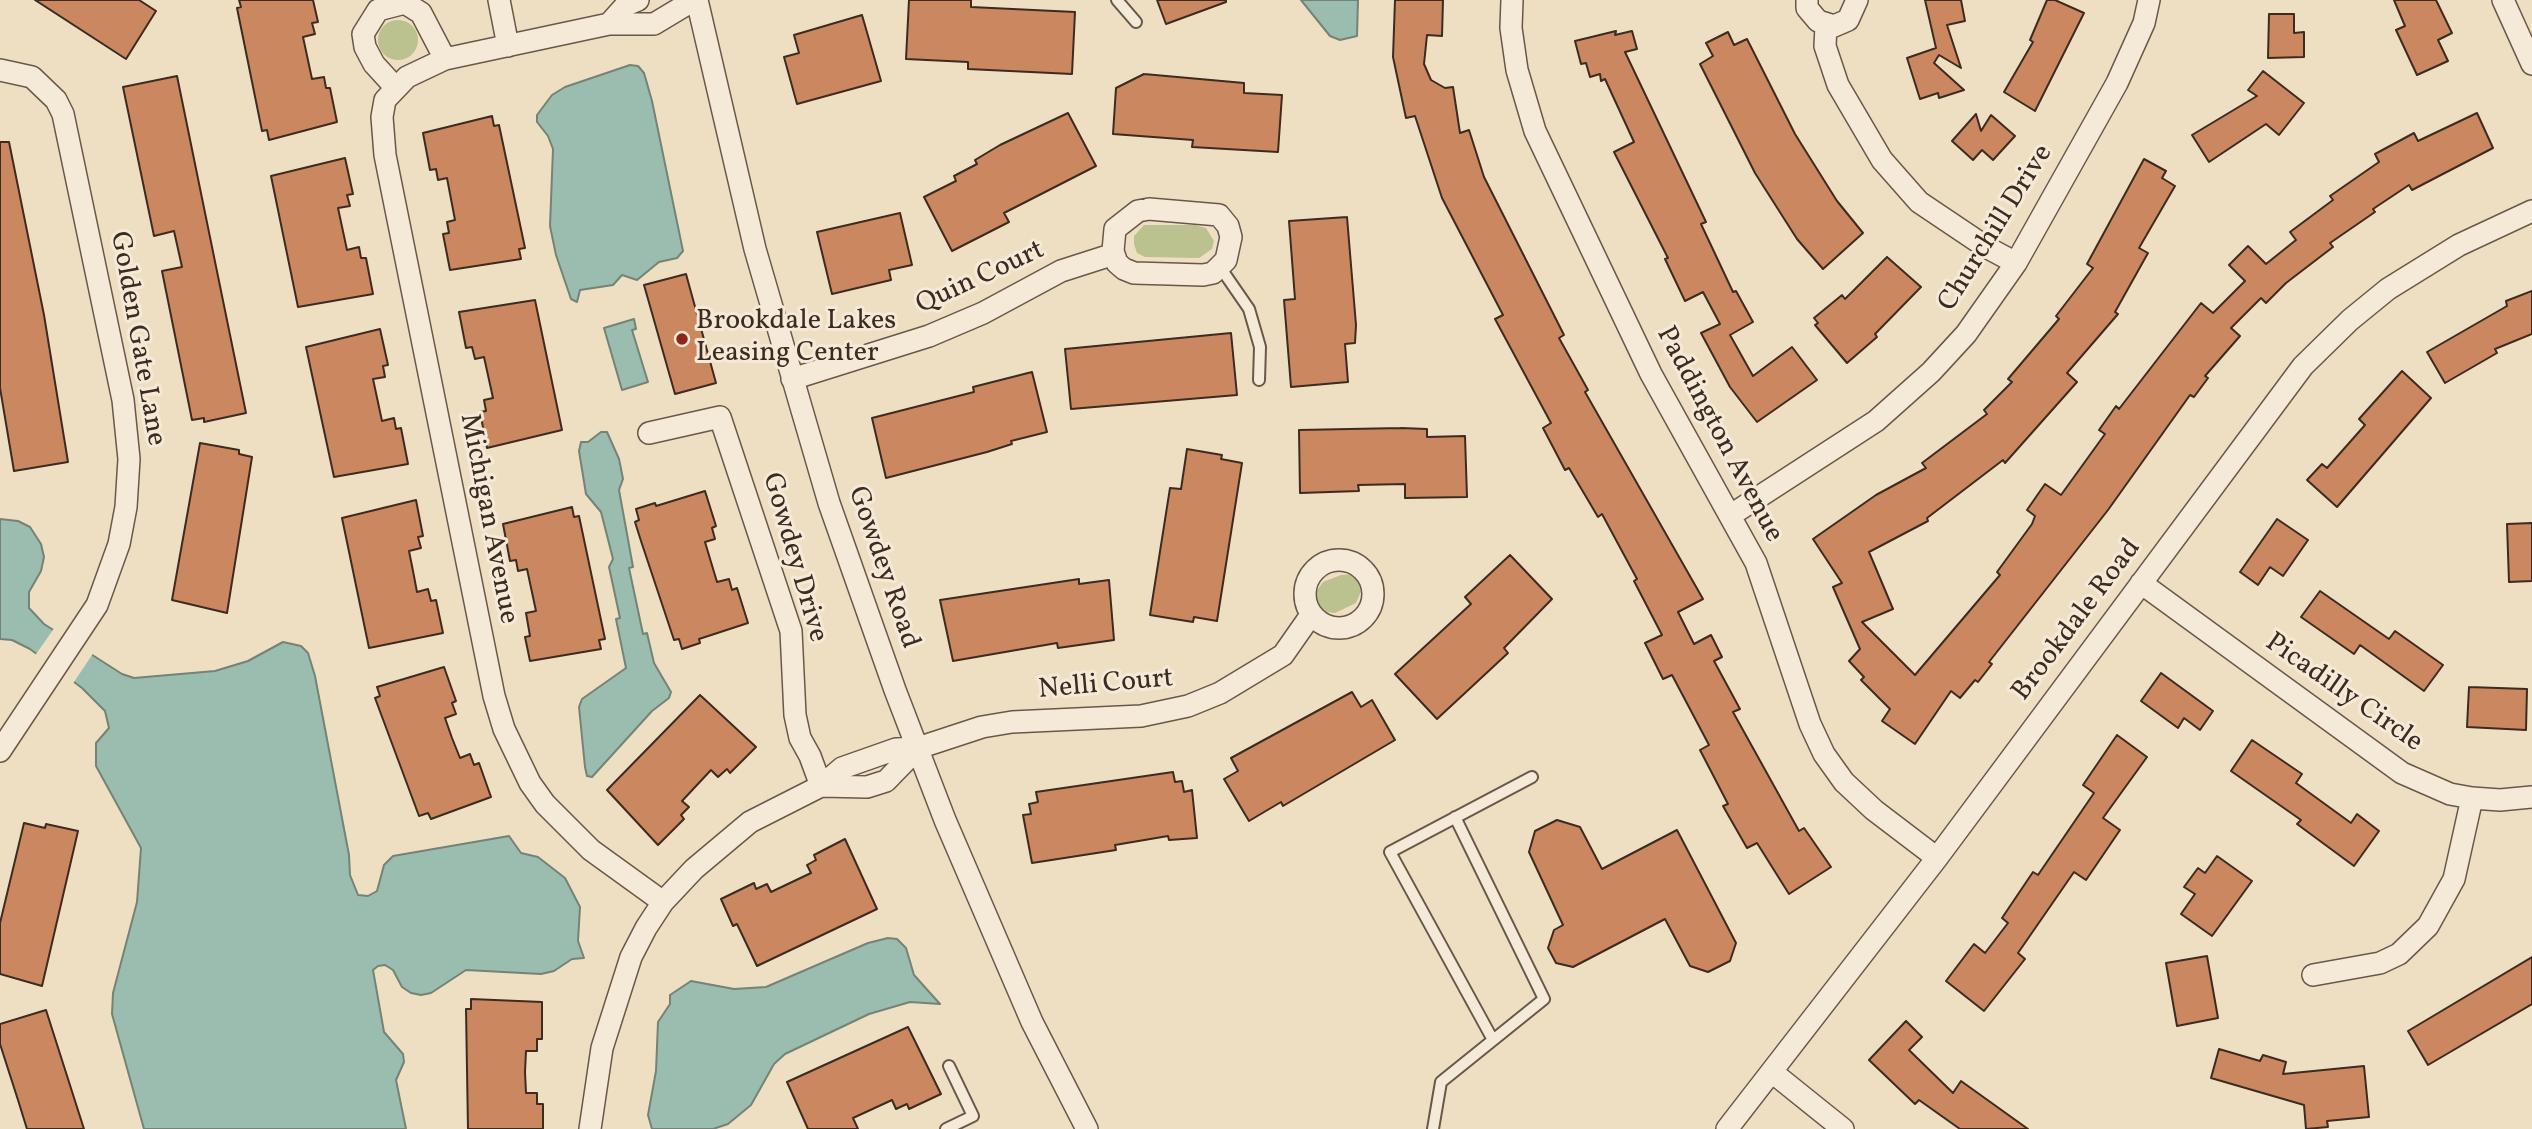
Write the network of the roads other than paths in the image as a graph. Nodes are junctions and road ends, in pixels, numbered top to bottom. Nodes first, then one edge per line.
1 (499, 0) edge
2 (638, 0) edge
3 (696, 0) edge
4 (1117, 0) edge
5 (1512, 0) edge
6 (1807, 0) edge
7 (1857, 0) edge
8 (2149, 0) edge
9 (2503, 0) edge
10 (1136, 22) dead end
11 (609, 23) junction
12 (1826, 25) junction
13 (508, 46) junction
14 (445, 59) junction
15 (2532, 64) edge
16 (0, 70) edge
17 (395, 87) junction
18 (2532, 211) edge
19 (1114, 254) junction
20 (2016, 262) junction
21 (1220, 267) junction
22 (792, 379) junction
23 (1259, 380) dead end
24 (649, 433) dead end
25 (1731, 515) junction
26 (2141, 583) junction
27 (1311, 615) dead end
28 (918, 748) junction
29 (0, 751) edge
30 (1532, 777) dead end
31 (821, 786) junction
32 (2532, 797) edge
33 (2472, 798) junction
34 (1455, 817) junction
35 (1937, 858) junction
36 (663, 902) junction
37 (2313, 975) dead end
38 (1493, 1040) junction
39 (949, 1066) dead end
40 (1772, 1072) junction
41 (590, 1129) edge
42 (946, 1129) edge
43 (1087, 1129) edge
44 (1433, 1129) edge
45 (1727, 1129) edge
46 (1843, 1129) edge

1 - 13 street
2 - 11 street
3 - 11 street
3 - 22 street, Gowdey Road
4 - 10 lane
5 - 25 street, Paddington Avenue
6 - 12 street
7 - 12 street
8 - 20 street, Churchill Drive
9 - 15 street
11 - 13 street
12 - 20 street
13 - 14 street
14 - 17 street
14 - 17 street
16 - 29 street, Golden Gate Lane
17 - 36 street, Michigan Avenue
18 - 26 street, Brookdale Road
19 - 21 street
19 - 21 street
19 - 22 street, Quin Court
20 - 25 street, Churchill Drive
21 - 23 lane
22 - 28 street, Gowdey Road
24 - 31 street, Gowdey Drive
25 - 35 street, Paddington Avenue
26 - 33 street, Picadilly Circle
26 - 35 street, Brookdale Road
27 - 28 street, Nelli Court
28 - 31 street, Nelli Court
28 - 43 street, Gowdey Road
30 - 34 lane
31 - 36 street, Nelli Court
32 - 33 street, Picadilly Circle
33 - 37 street
34 - 38 lane
34 - 38 lane
35 - 40 street, Brookdale Road
36 - 41 street, Nelli Court
38 - 44 lane
39 - 42 lane
40 - 45 street, Brookdale Road
40 - 46 street

